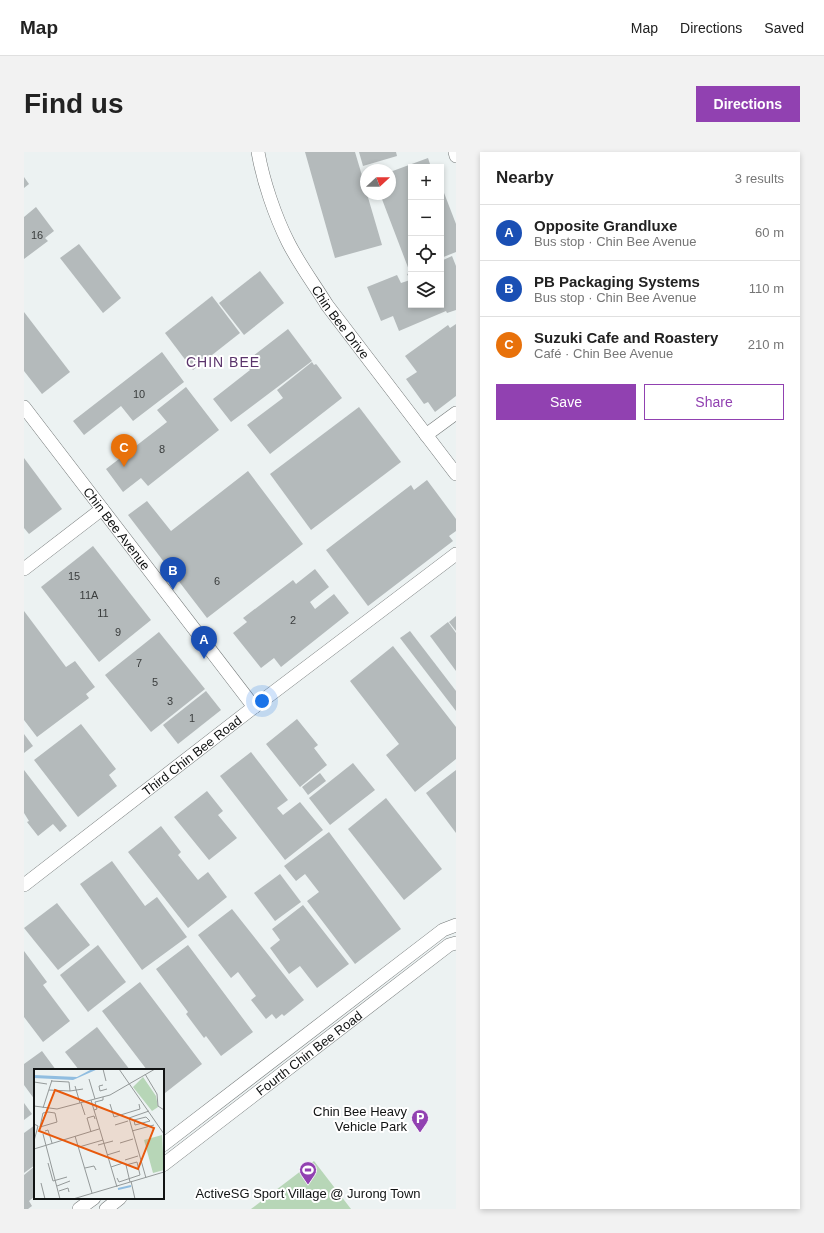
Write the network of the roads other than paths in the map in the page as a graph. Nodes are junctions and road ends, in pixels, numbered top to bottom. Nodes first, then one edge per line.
1 (258, 152) edge
2 (455, 152) edge
3 (456, 156) edge
4 (24, 407) edge
5 (456, 413) edge
6 (426, 435) junction
7 (456, 474) edge
8 (102, 509) junction
9 (456, 554) edge
10 (24, 569) edge
11 (254, 707) junction
12 (24, 885) edge
13 (456, 925) edge
14 (456, 943) edge
15 (164, 1144) edge
16 (164, 1164) edge
17 (93, 1199) edge
18 (119, 1199) edge
19 (79, 1209) edge
20 (106, 1209) edge

1 - 6 street, Chin Bee Drive
2 - 3 street
4 - 8 street, Chin Bee Avenue
5 - 6 street
6 - 7 street, Chin Bee Drive
8 - 10 street
8 - 11 street, Chin Bee Avenue
9 - 11 street, Third Chin Bee Road
11 - 12 street, Third Chin Bee Road
13 - 15 street, Fourth Chin Bee Road
14 - 16 street, Fourth Chin Bee Road
17 - 19 street
18 - 20 street

